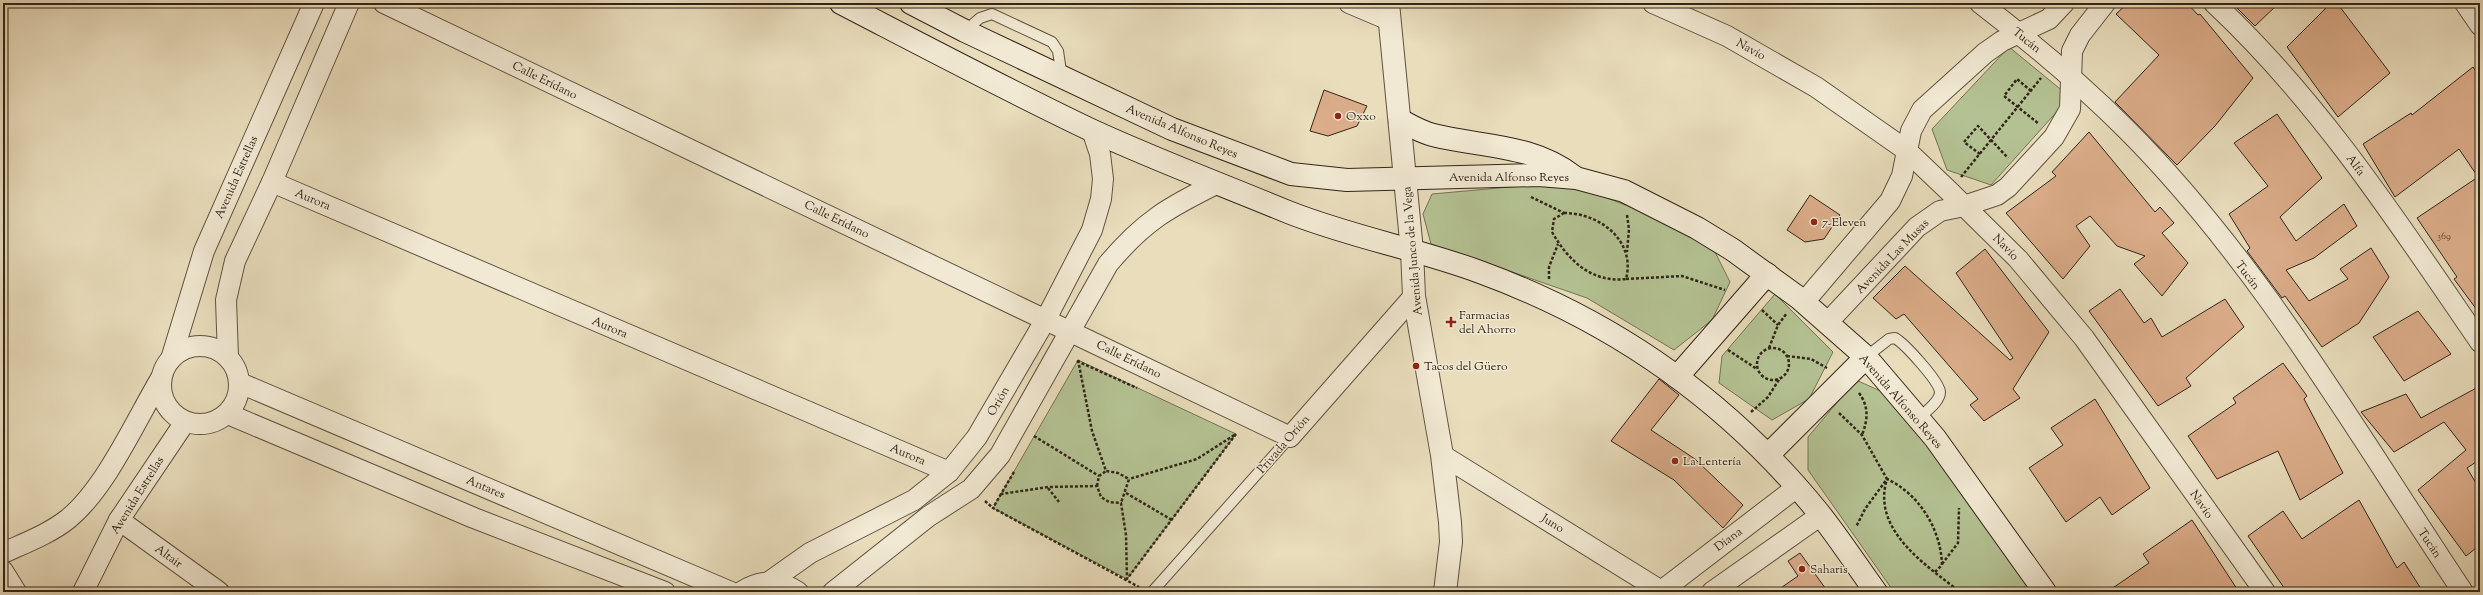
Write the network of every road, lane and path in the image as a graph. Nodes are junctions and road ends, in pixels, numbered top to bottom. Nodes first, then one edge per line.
1 (314, 3) edge
2 (349, 3) edge
3 (384, 3) edge
4 (841, 3) edge
5 (911, 3) edge
6 (1350, 3) edge
7 (1653, 3) edge
8 (1980, 3) edge
9 (2064, 3) edge
10 (2106, 3) edge
11 (2214, 3) edge
12 (2465, 3) edge
13 (1388, 12) edge
14 (2480, 25) edge
15 (2019, 33) junction
16 (2053, 61) junction
17 (2070, 76) junction
18 (2031, 91) junction
19 (2018, 107) junction
20 (1400, 120) junction
21 (1092, 130) junction
22 (2054, 137) junction
23 (1991, 140) junction
24 (1906, 150) junction
25 (1980, 154) junction
26 (2022, 172) junction
27 (1576, 178) junction
28 (1405, 179) junction
29 (272, 182) junction
30 (1218, 184) junction
31 (1624, 191) junction
32 (1950, 191) junction
33 (1964, 206) junction
34 (1558, 243) junction
35 (1412, 252) junction
36 (1627, 252) junction
37 (1767, 274) junction
38 (1626, 279) junction
39 (1414, 296) junction
40 (1748, 297) junction
41 (1548, 299) junction
42 (1801, 300) junction
43 (1046, 319) junction
44 (1828, 322) junction
45 (1070, 330) junction
46 (1712, 337) junction
47 (2480, 342) edge
48 (1769, 348) junction
49 (172, 356) junction
50 (1787, 356) junction
51 (228, 357) junction
52 (1866, 357) junction
53 (1078, 360) junction
54 (1074, 367) dead end
55 (1758, 370) junction
56 (1677, 377) junction
57 (1846, 377) junction
58 (160, 378) junction
59 (1780, 378) junction
60 (240, 383) junction
61 (1142, 390) dead end
62 (1822, 401) junction
63 (228, 414) junction
64 (1919, 418) junction
65 (185, 422) junction
66 (1737, 425) junction
67 (1038, 429) dead end
68 (1229, 430) dead end
69 (1236, 434) junction
70 (1862, 435) junction
71 (1034, 436) junction
72 (1290, 437) junction
73 (1031, 442) dead end
74 (1442, 455) junction
75 (1768, 455) junction
76 (1016, 468) dead end
77 (1106, 471) junction
78 (949, 472) junction
79 (1099, 476) junction
80 (1887, 479) junction
81 (1129, 480) junction
82 (1097, 486) junction
83 (1048, 487) junction
84 (1797, 487) junction
85 (1001, 494) junction
86 (1126, 494) junction
87 (1059, 502) dead end
88 (1121, 504) junction
89 (1960, 505) dead end
90 (1821, 515) junction
91 (119, 520) junction
92 (1172, 520) junction
93 (1845, 548) junction
94 (3, 553) edge
95 (1942, 565) junction
96 (3, 571) edge
97 (1935, 572) junction
98 (1127, 579) junction
99 (769, 582) junction
100 (1140, 588) dead end
101 (1661, 591) edge
102 (16, 592) edge
103 (83, 592) edge
104 (220, 592) edge
105 (665, 592) edge
106 (731, 592) edge
107 (741, 592) edge
108 (798, 592) edge
109 (833, 592) edge
110 (1152, 592) edge
111 (1445, 592) edge
112 (1712, 592) edge
113 (1876, 592) edge
114 (1960, 592) edge
115 (2045, 592) edge
116 (2265, 592) edge
117 (2463, 592) edge

1 - 49 street, Avenida Estrellas
2 - 29 street
3 - 43 street, Calle Erídano
4 - 21 main road
5 - 28 main road, Avenida Alfonso Reyes
6 - 13 street
7 - 24 street, Navío
8 - 15 street, Tucán
9 - 15 street
10 - 17 street, Avenida Las Musas
11 - 47 street, Alfa
12 - 14 street
13 - 20 main road, Avenida Junco de la Vega
15 - 16 street, Tucán
15 - 24 street
16 - 17 street, Tucán
16 - 18 path
17 - 22 street, Avenida Las Musas
17 - 117 street, Tucán
18 - 19 path
18 - 19 path
19 - 22 path
19 - 23 path
20 - 27 main road
20 - 28 main road, Avenida Junco de la Vega
21 - 30 main road
21 - 43 street, Orión
22 - 26 street, Avenida Las Musas
23 - 25 path
23 - 25 path
23 - 26 path
24 - 32 street, Navío
24 - 42 street
25 - 32 path
26 - 33 street, Avenida Las Musas
27 - 28 main road, Avenida Alfonso Reyes
27 - 31 main road, Avenida Alfonso Reyes
28 - 35 main road, Avenida Junco de la Vega
29 - 51 street
29 - 78 street, Aurora
30 - 35 main road
30 - 45 street
31 - 36 path
31 - 37 main road, Avenida Alfonso Reyes
32 - 33 street, Navío
33 - 44 street, Avenida Las Musas
33 - 116 street, Navío
34 - 36 path
34 - 38 path
34 - 41 path
35 - 39 main road, Avenida Junco de la Vega
35 - 41 main road
36 - 38 path
37 - 40 main road
37 - 42 main road, Avenida Alfonso Reyes
38 - 40 path
39 - 72 street, Privada Orión
39 - 74 main road, Avenida Junco de la Vega
40 - 46 main road
41 - 56 main road
42 - 44 main road, Avenida Alfonso Reyes
42 - 48 path
43 - 45 street, Calle Erídano
43 - 78 street, Orión
44 - 52 main road, Avenida Alfonso Reyes
45 - 72 street, Calle Erídano
45 - 109 street
46 - 55 path
46 - 56 main road
48 - 50 path
48 - 55 path
49 - 51 street
49 - 58 street
50 - 57 path
50 - 59 path
51 - 60 street
52 - 57 main road
52 - 64 main road, Avenida Alfonso Reyes
52 - 64 lane
53 - 54 path
53 - 61 path
53 - 77 path
55 - 59 path
56 - 66 main road
57 - 62 main road
57 - 70 path
58 - 65 street
58 - 94 street
59 - 66 path
60 - 63 street
60 - 106 street, Antares
62 - 70 path
62 - 75 main road
63 - 65 street
63 - 105 street
64 - 115 main road, Avenida Alfonso Reyes
65 - 91 street, Avenida Estrellas
66 - 75 main road
67 - 71 path
68 - 69 path
69 - 81 path
69 - 92 path
70 - 80 path
71 - 73 path
71 - 79 path
72 - 110 lane, Privada Orión
74 - 101 street, Juno
74 - 111 main road, Avenida Junco de la Vega
75 - 84 main road
76 - 85 path
77 - 79 path
77 - 81 path
78 - 99 street, Orión
79 - 82 path
80 - 93 path
80 - 95 path
80 - 97 path
81 - 86 path
82 - 83 path
82 - 88 path
83 - 85 path
83 - 87 path
84 - 90 main road
84 - 101 street, Diana
85 - 98 path
86 - 88 path
86 - 92 path
88 - 98 path
89 - 95 path
90 - 93 main road
90 - 112 street
91 - 103 street, Avenida Estrellas
91 - 104 street, Altair
92 - 98 path
93 - 113 main road
95 - 97 path
96 - 102 street
97 - 114 path
98 - 100 path
99 - 107 street
99 - 108 street

